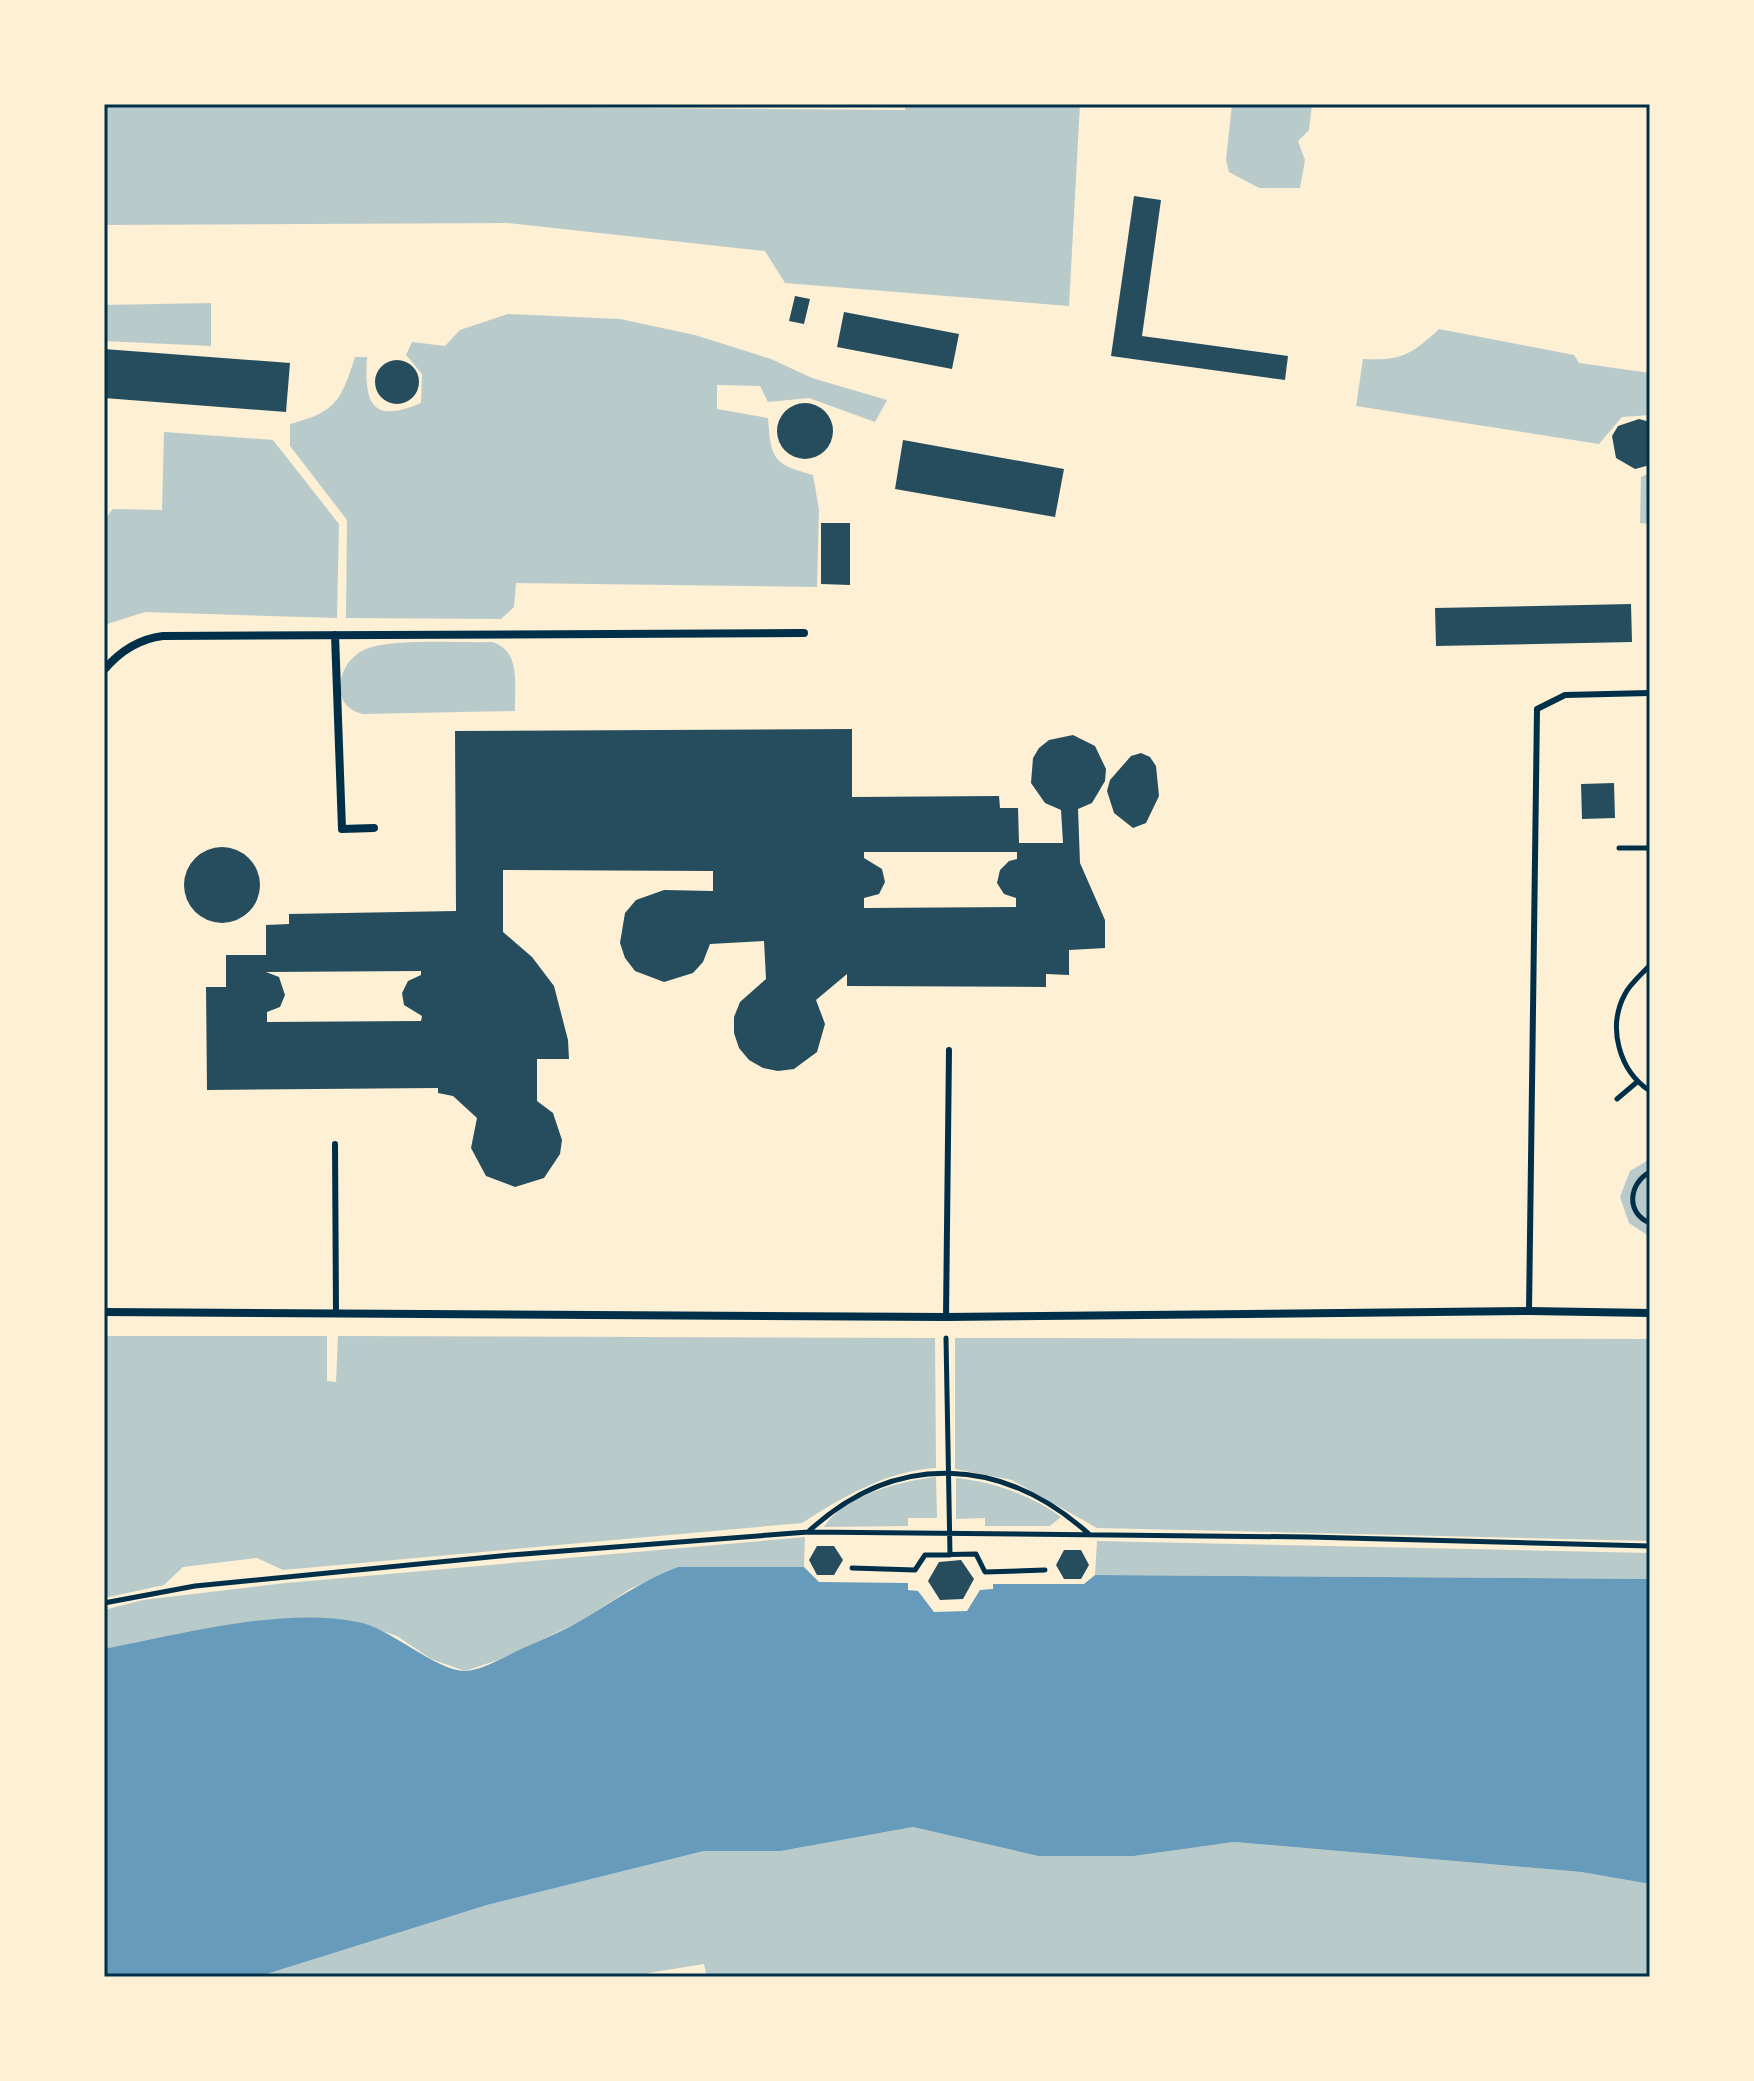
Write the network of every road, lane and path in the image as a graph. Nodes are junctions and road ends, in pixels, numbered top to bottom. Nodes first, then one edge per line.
1 (804, 633) dead end
2 (335, 635) junction
3 (104, 670) edge
4 (1650, 693) edge
5 (374, 828) dead end
6 (1619, 848) dead end
7 (1650, 848) edge
8 (1650, 965) edge
9 (949, 1050) dead end
10 (1637, 1082) junction
11 (1650, 1091) edge
12 (1617, 1099) dead end
13 (335, 1144) dead end
14 (1650, 1172) edge
15 (1650, 1223) edge
16 (1529, 1311) junction
17 (104, 1312) edge
18 (336, 1313) junction
19 (1650, 1313) edge
20 (946, 1317) junction
21 (948, 1471) junction
22 (808, 1532) junction
23 (949, 1533) junction
24 (1089, 1534) junction
25 (1650, 1546) edge
26 (950, 1555) junction
27 (852, 1568) dead end
28 (1045, 1570) dead end
29 (104, 1603) edge

1 - 2 street
2 - 3 street
2 - 5 street
4 - 16 lane
6 - 7 path
8 - 10 path
9 - 20 lane
10 - 11 path
10 - 12 path
13 - 18 lane
14 - 15 path
16 - 19 street
16 - 20 street
17 - 18 street
18 - 20 street
20 - 21 path
21 - 22 path
21 - 23 path
21 - 24 path
22 - 23 path
22 - 29 path
23 - 24 path
23 - 26 path
24 - 25 path
26 - 27 path
26 - 28 path

